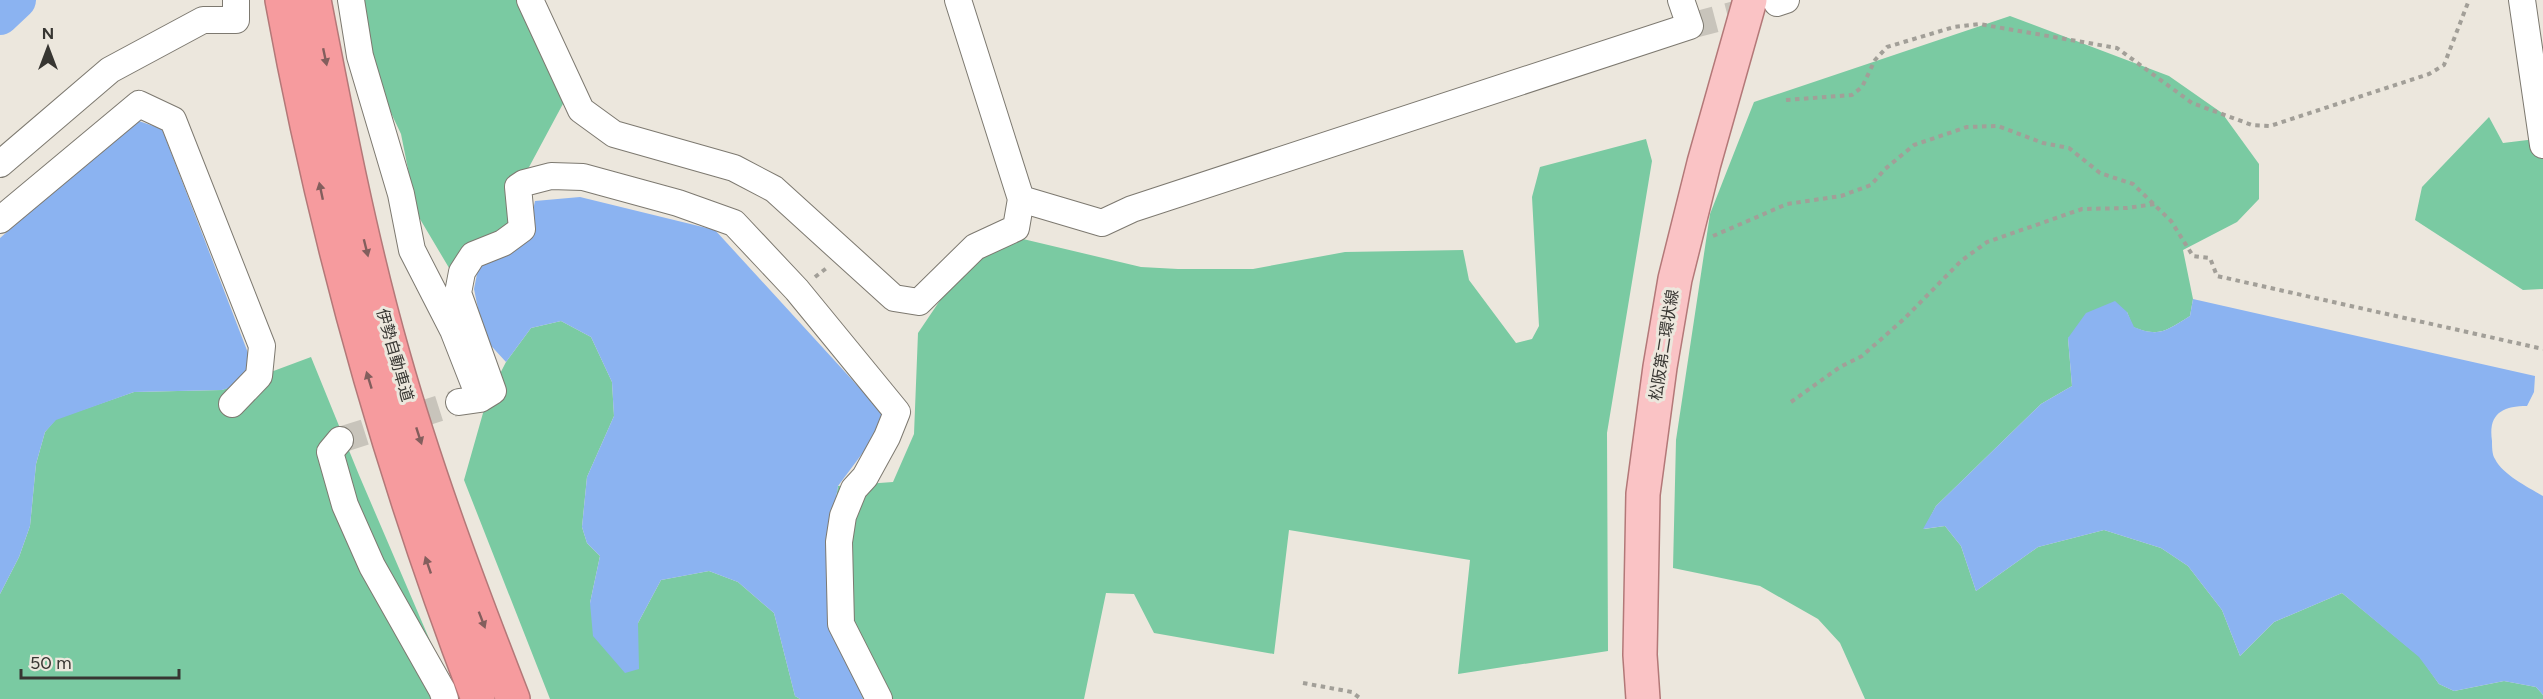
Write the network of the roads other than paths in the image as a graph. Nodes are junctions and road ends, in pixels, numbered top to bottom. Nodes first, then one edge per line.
1 (236, 0) edge
2 (282, 0) edge
3 (314, 0) edge
4 (351, 0) edge
5 (530, 0) edge
6 (958, 0) edge
7 (1682, 0) edge
8 (2522, 0) edge
9 (1771, 1) edge
10 (2543, 145) edge
11 (0, 164) edge
12 (1021, 199) junction
13 (0, 220) edge
14 (232, 404) dead end
15 (340, 440) dead end
16 (445, 699) edge
17 (478, 699) edge
18 (513, 699) edge
19 (879, 699) edge
20 (1643, 699) edge

1 - 11 street
17 -> 2 highway, 伊勢自動車道
3 -> 18 highway, 伊勢自動車道
4 - 19 street
5 - 12 street
6 - 12 street
7 - 12 street
8 - 10 street
9 - 20 main road, 松阪第二環状線
13 - 14 street
15 - 16 street

